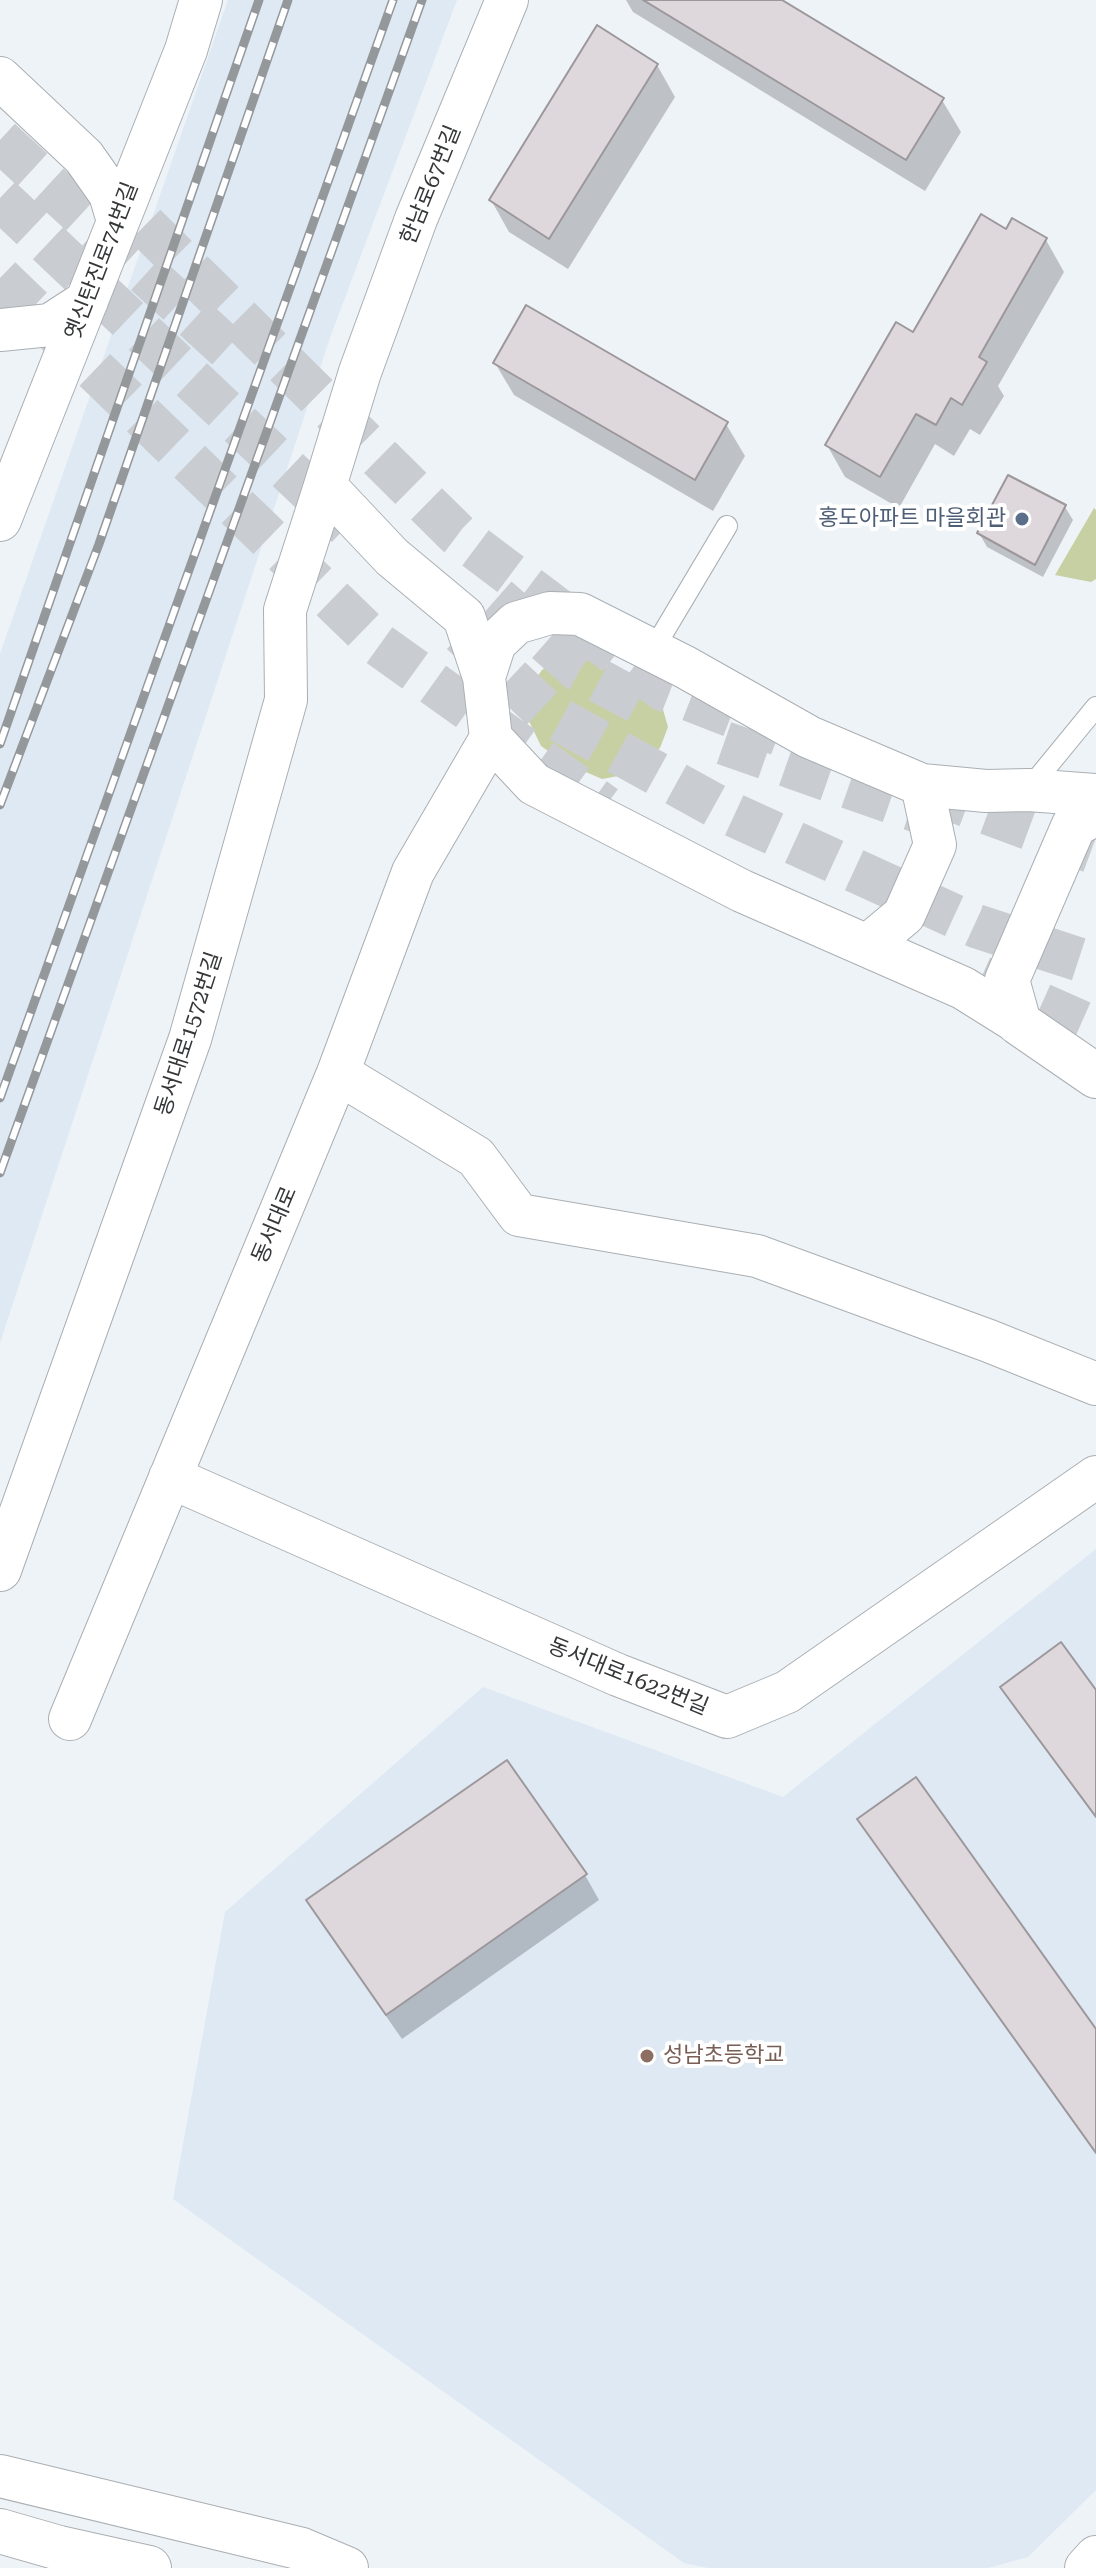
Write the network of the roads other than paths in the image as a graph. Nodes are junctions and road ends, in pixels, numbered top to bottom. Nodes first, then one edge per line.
1 (201, 0) edge
2 (507, 0) edge
3 (0, 78) edge
4 (118, 221) junction
5 (87, 301) junction
6 (0, 330) edge
7 (325, 486) junction
8 (0, 520) edge
9 (727, 526) dead end
10 (464, 617) junction
11 (516, 623) junction
12 (653, 650) junction
13 (484, 677) junction
14 (1096, 707) edge
15 (491, 738) junction
16 (922, 785) junction
17 (1028, 790) junction
18 (1096, 795) edge
19 (1096, 813) edge
20 (867, 946) junction
21 (1019, 1023) junction
22 (338, 1073) junction
23 (1096, 1076) edge
24 (1096, 1384) edge
25 (170, 1477) junction
26 (1096, 1477) edge
27 (0, 1570) edge
28 (70, 1719) dead end
29 (0, 2476) edge
30 (0, 2531) edge
31 (1096, 2557) edge
32 (149, 2568) edge
33 (347, 2568) edge
34 (1086, 2568) edge

1 - 4 street, 옛신탄진로74번길
2 - 7 street, 한남로67번길
3 - 4 street
4 - 5 street, 옛신탄진로74번길
5 - 6 street
5 - 8 street, 옛신탄진로74번길
7 - 10 street
7 - 27 street, 동서대로1572번길
9 - 12 lane
10 - 11 street
10 - 13 street
11 - 12 street
11 - 13 street
12 - 16 street
13 - 15 street
14 - 17 lane
15 - 20 street
15 - 22 street, 동서대로
16 - 17 street
16 - 20 street
17 - 18 street
19 - 21 main road
20 - 21 street
21 - 23 main road
22 - 24 street
22 - 25 street, 동서대로
25 - 26 street, 동서대로1622번길
25 - 28 street, 동서대로
29 - 33 street
30 - 32 main road
31 - 34 street

